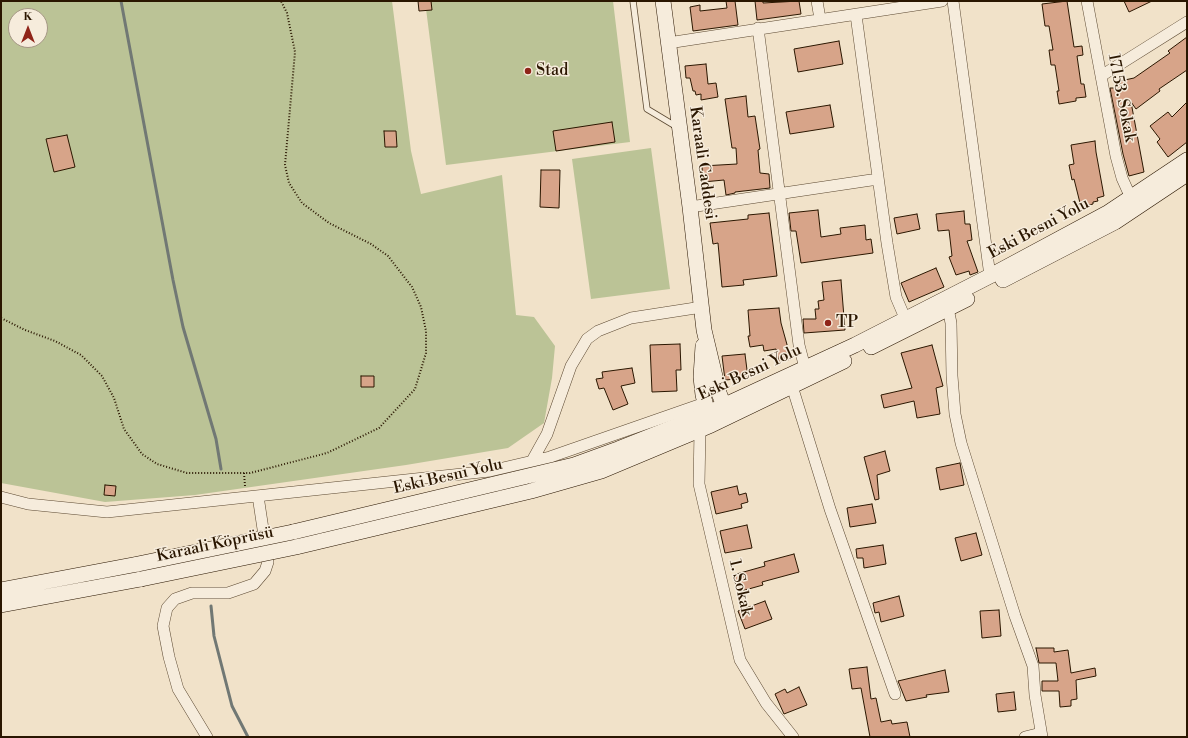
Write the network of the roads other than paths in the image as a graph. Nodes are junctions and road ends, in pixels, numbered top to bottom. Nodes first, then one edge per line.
1 (633, 1) edge
2 (663, 1) edge
3 (817, 1) edge
4 (942, 1) edge
5 (953, 1) edge
6 (1087, 1) edge
7 (856, 15) junction
8 (820, 19) junction
9 (1187, 22) edge
10 (758, 28) junction
11 (668, 44) junction
12 (1101, 76) junction
13 (679, 128) junction
14 (1187, 160) edge
15 (1187, 174) edge
16 (878, 179) junction
17 (780, 193) junction
18 (1131, 198) junction
19 (690, 207) junction
20 (990, 276) junction
21 (702, 307) junction
22 (948, 308) junction
23 (905, 318) junction
24 (704, 330) junction
25 (805, 368) junction
26 (792, 386) junction
27 (726, 411) junction
28 (706, 418) junction
29 (532, 461) junction
30 (258, 496) junction
31 (1, 497) edge
32 (295, 540) joint
33 (140, 572) junction
34 (1, 590) edge
35 (1, 605) edge
36 (895, 694) dead end
37 (1041, 735) edge
38 (208, 737) edge
39 (793, 737) edge
40 (1025, 737) edge

1 - 13 lane
2 - 11 main road, Karaali Caddesi
3 - 8 street
4 - 7 street
5 - 20 street
6 - 12 street, 17153. Sokak
7 - 8 street
7 - 16 street
8 - 10 street
9 - 12 street
10 - 11 street
10 - 17 street
11 - 13 main road, Karaali Caddesi
12 - 18 street, 17153. Sokak
13 - 19 main road, Karaali Caddesi
14 - 18 main road, Eski Besni Yolu
15 - 22 main road, Eski Besni Yolu
16 - 17 street
16 - 23 street
17 - 19 street
17 - 25 street
18 - 20 main road, Eski Besni Yolu
19 - 21 main road, Karaali Caddesi
20 - 23 main road, Eski Besni Yolu
21 - 24 main road, Karaali Caddesi
21 - 29 street
22 - 26 main road, Eski Besni Yolu
22 - 37 street
23 - 25 main road, Eski Besni Yolu
24 - 27 main road
24 - 28 main road
25 - 27 main road, Eski Besni Yolu
26 - 27 main road, Eski Besni Yolu
26 - 36 street
27 - 28 main road, Eski Besni Yolu
28 - 29 street
28 - 32 main road, Eski Besni Yolu
28 - 39 street, 1. Sokak
29 - 30 street
30 - 31 street
30 - 38 street
32 - 33 main road, Karaali Köprüsü, bridge
33 - 34 main road
33 - 35 main road
37 - 40 street

